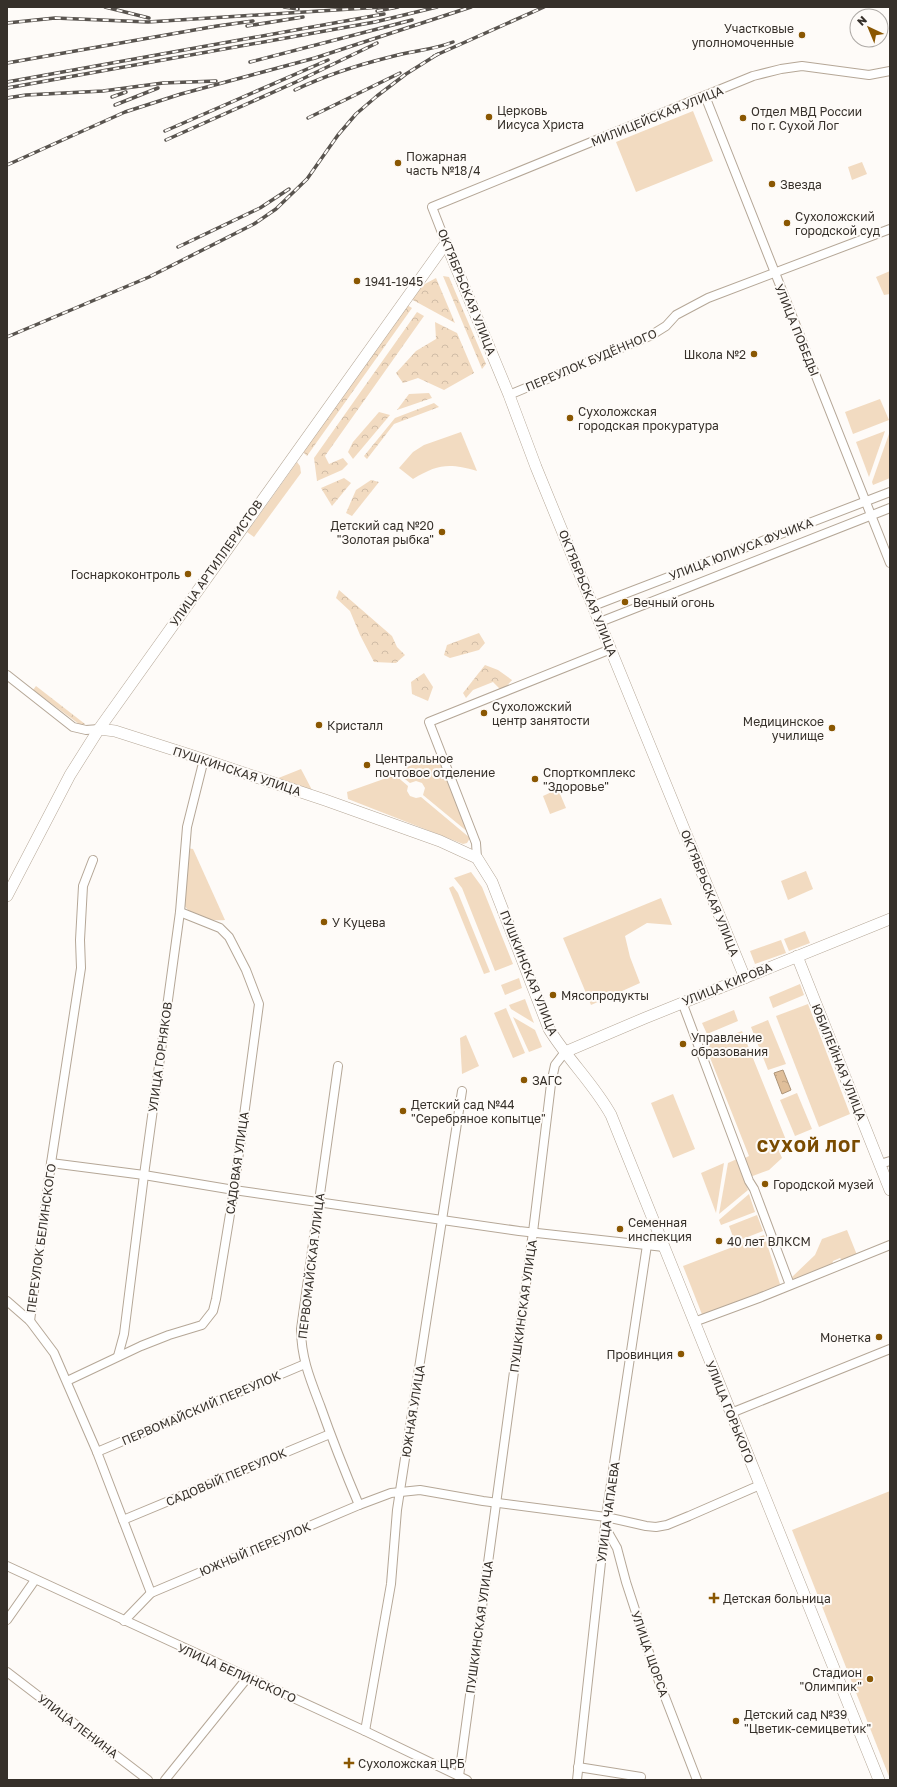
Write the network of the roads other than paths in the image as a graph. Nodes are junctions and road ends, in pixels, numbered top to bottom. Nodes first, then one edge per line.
1 (890, 71) edge
2 (705, 96) junction
3 (432, 207) joint
4 (890, 230) edge
5 (446, 243) junction
6 (774, 272) junction
7 (509, 395) junction
8 (890, 492) edge
9 (865, 501) junction
10 (890, 508) edge
11 (871, 515) junction
12 (890, 563) edge
13 (593, 606) junction
14 (600, 622) junction
15 (611, 649) junction
16 (7, 675) edge
17 (99, 729) junction
18 (204, 759) junction
19 (477, 858) junction
20 (93, 860) dead end
21 (7, 896) edge
22 (180, 912) junction
23 (890, 919) edge
24 (797, 956) junction
25 (745, 978) junction
26 (682, 1002) junction
27 (565, 1052) junction
28 (338, 1066) dead end
29 (462, 1091) dead end
30 (51, 1163) junction
31 (885, 1163) edge
32 (144, 1175) junction
33 (234, 1190) junction
34 (890, 1190) edge
35 (319, 1202) junction
36 (442, 1219) junction
37 (532, 1232) junction
38 (647, 1245) junction
39 (890, 1245) edge
40 (664, 1248) junction
41 (790, 1285) junction
42 (7, 1301) edge
43 (30, 1321) junction
44 (694, 1322) junction
45 (890, 1349) edge
46 (118, 1356) junction
47 (305, 1364) junction
48 (67, 1381) junction
49 (731, 1413) junction
50 (330, 1434) junction
51 (96, 1452) junction
52 (760, 1485) junction
53 (401, 1491) junction
54 (496, 1503) junction
55 (359, 1505) junction
56 (606, 1517) junction
57 (123, 1520) junction
58 (605, 1527) junction
59 (7, 1566) edge
60 (35, 1580) junction
61 (151, 1594) junction
62 (7, 1620) edge
63 (124, 1621) junction
64 (7, 1672) edge
65 (248, 1677) junction
66 (365, 1731) junction
67 (578, 1767) junction
68 (459, 1776) junction
69 (641, 1778) dead end
70 (148, 1780) edge
71 (165, 1780) edge
72 (467, 1780) edge
73 (576, 1780) edge
74 (698, 1780) edge
75 (879, 1780) edge

1 - 2 street, МИЛИЦЕЙСКАЯ УЛИЦА
2 - 3 street, МИЛИЦЕЙСКАЯ УЛИЦА
2 - 6 street, УЛИЦА ПОБЕДЫ
3 - 5 street, ОКТЯБРЬСКАЯ УЛИЦА
4 - 6 street, ПЕРЕУЛОК БУДЁННОГО
5 - 7 street, ОКТЯБРЬСКАЯ УЛИЦА
5 - 17 street, УЛИЦА АРТИЛЛЕРИСТОВ
6 - 7 street, ПЕРЕУЛОК БУДЁННОГО
6 - 9 street, УЛИЦА ПОБЕДЫ
7 - 13 street, ОКТЯБРЬСКАЯ УЛИЦА
8 - 9 street, УЛИЦА ЮЛИУСА ФУЧИКА
9 - 11 street, УЛИЦА ПОБЕДЫ
9 - 13 street, УЛИЦА ЮЛИУСА ФУЧИКА
10 - 11 street, УЛИЦА ЮЛИУСА ФУЧИКА
11 - 12 street, УЛИЦА ПОБЕДЫ
11 - 14 street, УЛИЦА ЮЛИУСА ФУЧИКА
13 - 14 street, ОКТЯБРЬСКАЯ УЛИЦА
14 - 15 street, ОКТЯБРЬСКАЯ УЛИЦА
15 - 19 street, ПУШКИНСКАЯ УЛИЦА
15 - 25 street, ОКТЯБРЬСКАЯ УЛИЦА
16 - 17 street, ПУШКИНСКАЯ УЛИЦА
17 - 18 street, ПУШКИНСКАЯ УЛИЦА
17 - 21 street, УЛИЦА АРТИЛЛЕРИСТОВ
18 - 19 street, ПУШКИНСКАЯ УЛИЦА
18 - 22 street, УЛИЦА ГОРНЯКОВ
19 - 27 street, ПУШКИНСКАЯ УЛИЦА
20 - 30 street, ПЕРЕУЛОК БЕЛИНСКОГО
22 - 32 street, УЛИЦА ГОРНЯКОВ
22 - 33 street, САДОВАЯ УЛИЦА
23 - 24 street, УЛИЦА КИРОВА
24 - 25 street, УЛИЦА КИРОВА
24 - 31 street, ЮБИЛЕЙНАЯ УЛИЦА
25 - 26 street, УЛИЦА КИРОВА
26 - 27 street, УЛИЦА КИРОВА
26 - 41 street
27 - 37 street, ПУШКИНСКАЯ УЛИЦА
27 - 40 street, УЛИЦА ГОРЬКОГО
28 - 35 street, ПЕРВОМАЙСКАЯ УЛИЦА
29 - 36 street, ЮЖНАЯ УЛИЦА
30 - 32 street
30 - 43 street, ПЕРЕУЛОК БЕЛИНСКОГО
31 - 34 street, ЮБИЛЕЙНАЯ УЛИЦА
32 - 33 street
32 - 46 street, УЛИЦА ГОРНЯКОВ
33 - 35 street
33 - 46 street, САДОВАЯ УЛИЦА
35 - 36 street
35 - 47 street, ПЕРВОМАЙСКАЯ УЛИЦА
36 - 37 street
36 - 53 street, ЮЖНАЯ УЛИЦА
37 - 38 street
37 - 54 street, ПУШКИНСКАЯ УЛИЦА
38 - 40 street
38 - 56 street, УЛИЦА ЧАПАЕВА
39 - 41 street
40 - 44 street, УЛИЦА ГОРЬКОГО
41 - 44 street
42 - 43 street
43 - 48 street, ПЕРЕУЛОК БЕЛИНСКОГО
44 - 49 street, УЛИЦА ГОРЬКОГО
45 - 49 street
46 - 48 street
47 - 50 street, ПЕРВОМАЙСКАЯ УЛИЦА
47 - 51 street, ПЕРВОМАЙСКИЙ ПЕРЕУЛОК
48 - 51 street, ПЕРЕУЛОК БЕЛИНСКОГО
49 - 52 street, УЛИЦА ГОРЬКОГО
50 - 55 street, ПЕРВОМАЙСКАЯ УЛИЦА
50 - 57 street, САДОВЫЙ ПЕРЕУЛОК
51 - 57 street, ПЕРЕУЛОК БЕЛИНСКОГО
52 - 56 street, ЮЖНЫЙ ПЕРЕУЛОК
52 - 75 street, УЛИЦА ГОРЬКОГО
53 - 54 street, ЮЖНЫЙ ПЕРЕУЛОК
53 - 55 street, ЮЖНЫЙ ПЕРЕУЛОК
53 - 66 street, ЮЖНАЯ УЛИЦА
54 - 56 street, ЮЖНЫЙ ПЕРЕУЛОК
54 - 68 street, ПУШКИНСКАЯ УЛИЦА
55 - 61 street, ЮЖНЫЙ ПЕРЕУЛОК
56 - 58 street, УЛИЦА ЧАПАЕВА
57 - 61 street, ПЕРЕУЛОК БЕЛИНСКОГО
58 - 67 street, УЛИЦА ЧАПАЕВА
58 - 74 street, УЛИЦА ЩОРСА
59 - 60 street, УЛИЦА БЕЛИНСКОГО
60 - 62 street
60 - 63 street, УЛИЦА БЕЛИНСКОГО
61 - 63 street
63 - 65 street, УЛИЦА БЕЛИНСКОГО
64 - 70 street, УЛИЦА ЛЕНИНА
65 - 66 street, УЛИЦА БЕЛИНСКОГО
65 - 71 street
66 - 68 street, УЛИЦА БЕЛИНСКОГО
67 - 69 street
67 - 73 street, УЛИЦА ЧАПАЕВА
68 - 72 street, УЛИЦА БЕЛИНСКОГО

